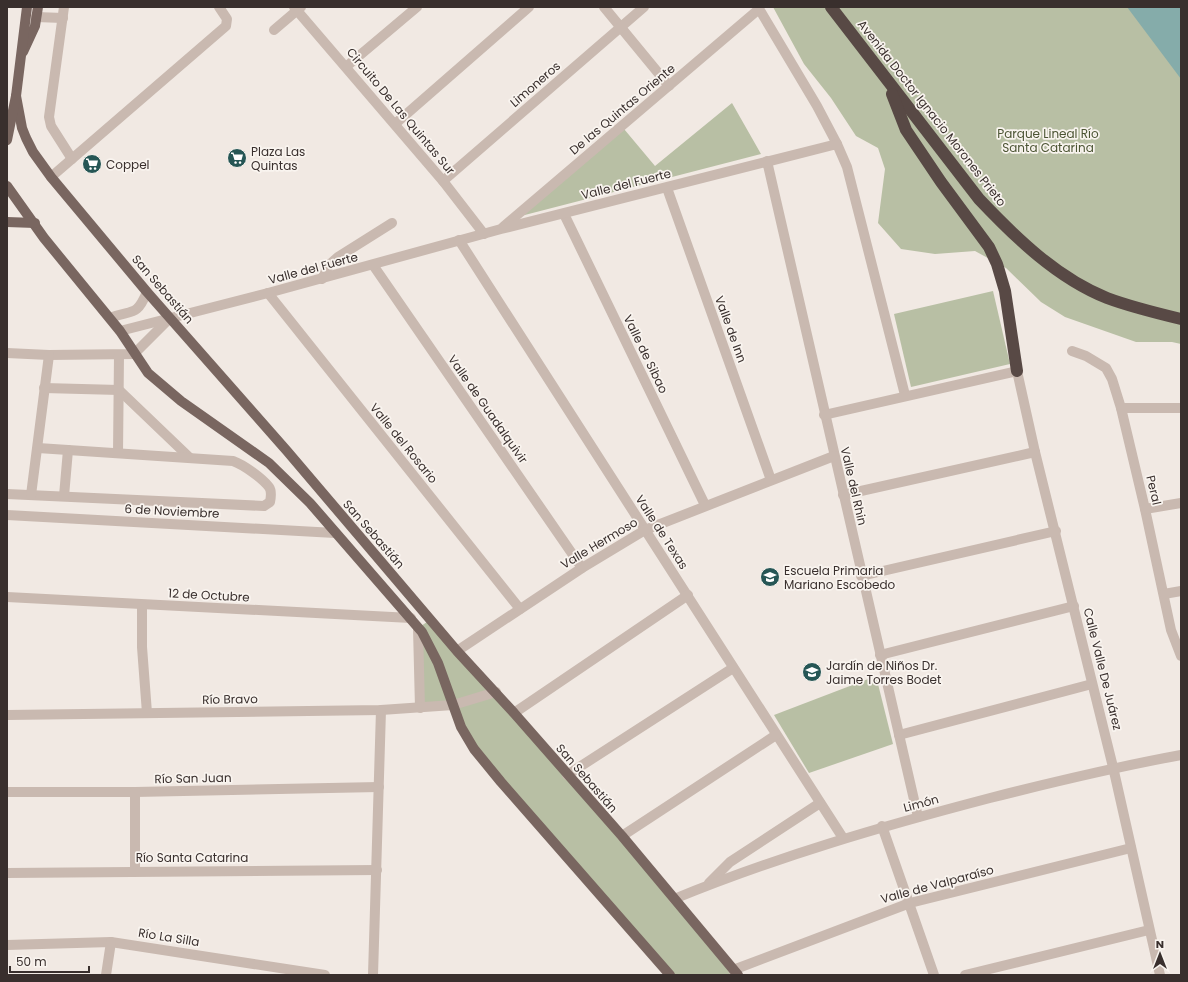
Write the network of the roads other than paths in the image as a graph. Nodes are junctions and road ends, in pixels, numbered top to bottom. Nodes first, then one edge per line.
1 (27, 7) edge
2 (64, 7) edge
3 (219, 7) edge
4 (418, 7) edge
5 (529, 7) edge
6 (604, 7) edge
7 (644, 7) edge
8 (831, 7) edge
9 (297, 8) edge
10 (758, 8) edge
11 (37, 12) edge
12 (63, 18) junction
13 (621, 26) junction
14 (274, 30) dead end
15 (21, 56) junction
16 (346, 66) junction
17 (886, 80) junction
18 (12, 84) edge
19 (669, 86) junction
20 (16, 96) junction
21 (395, 124) junction
22 (7, 140) edge
23 (837, 144) junction
24 (72, 159) junction
25 (767, 161) junction
26 (51, 177) junction
27 (443, 182) junction
28 (7, 186) edge
29 (667, 188) junction
30 (564, 214) junction
31 (7, 222) edge
32 (35, 223) junction
33 (392, 223) dead end
34 (501, 229) junction
35 (484, 234) junction
36 (459, 240) junction
37 (373, 265) junction
38 (322, 278) junction
39 (147, 292) junction
40 (268, 293) junction
41 (170, 317) junction
42 (110, 318) junction
43 (1181, 319) edge
44 (120, 331) junction
45 (1072, 351) dead end
46 (7, 353) edge
47 (134, 354) junction
48 (49, 355) junction
49 (119, 355) junction
50 (1017, 370) junction
51 (44, 388) junction
52 (119, 390) junction
53 (905, 395) junction
54 (1122, 408) junction
55 (1181, 408) edge
56 (824, 415) junction
57 (38, 448) junction
58 (68, 450) junction
59 (1035, 452) junction
60 (118, 453) junction
61 (834, 456) junction
62 (189, 457) junction
63 (771, 480) junction
64 (7, 494) edge
65 (31, 495) junction
66 (843, 495) junction
67 (64, 496) junction
68 (1181, 503) edge
69 (705, 505) junction
70 (1145, 509) junction
71 (7, 515) edge
72 (645, 530) junction
73 (1056, 531) junction
74 (335, 533) junction
75 (582, 568) junction
76 (861, 576) junction
77 (1181, 591) edge
78 (1164, 594) junction
79 (688, 595) junction
80 (7, 597) edge
81 (142, 605) junction
82 (1074, 606) junction
83 (520, 609) junction
84 (411, 618) junction
85 (418, 628) junction
86 (457, 651) junction
87 (880, 655) junction
88 (1181, 656) edge
89 (733, 668) junction
90 (1092, 684) junction
91 (496, 692) junction
92 (453, 705) junction
93 (420, 708) junction
94 (381, 710) junction
95 (147, 713) junction
96 (514, 713) junction
97 (7, 715) edge
98 (776, 735) junction
99 (899, 735) junction
100 (1181, 755) edge
101 (1113, 767) junction
102 (567, 775) junction
103 (379, 787) junction
104 (7, 792) edge
105 (135, 792) junction
106 (820, 803) junction
107 (918, 817) junction
108 (882, 826) junction
109 (622, 836) junction
110 (843, 838) junction
111 (1131, 848) junction
112 (377, 870) junction
113 (135, 871) junction
114 (7, 873) edge
115 (707, 885) junction
116 (674, 899) junction
117 (910, 903) junction
118 (1149, 930) junction
119 (111, 942) junction
120 (7, 945) edge
121 (735, 972) edge
122 (106, 975) edge
123 (325, 975) edge
124 (373, 975) edge
125 (670, 975) edge
126 (934, 975) edge
127 (965, 975) edge
128 (1160, 975) edge

1 - 15 main road
2 - 12 street
3 - 24 street
4 - 16 street
5 - 21 street
6 - 13 street
7 - 13 street, Limoneros
8 - 17 highway, Avenida Doctor Ignacio Morones Prieto
9 - 14 street
9 - 16 street, Circuito De Las Quintas Sur
10 - 19 street, De las Quintas Oriente
10 - 23 street
11 - 12 street
11 - 15 main road
12 - 24 street
13 - 19 street
13 - 27 street, Limoneros
15 - 18 main road
16 - 21 street, Circuito De Las Quintas Sur
17 - 43 highway, Avenida Doctor Ignacio Morones Prieto
17 - 50 highway
18 - 20 main road
19 - 34 street, De las Quintas Oriente
20 - 22 main road
20 - 26 main road, San Sebastián
21 - 27 street, Circuito De Las Quintas Sur
23 - 25 street, Valle del Fuerte
23 - 53 street
24 - 26 street
25 - 29 street, Valle del Fuerte
25 - 56 street, Valle del Rhin
26 - 39 main road, San Sebastián
27 - 35 street, Circuito De Las Quintas Sur
28 - 32 main road
29 - 30 street, Valle del Fuerte
29 - 63 street, Valle de Inn
30 - 34 street, Valle del Fuerte
30 - 69 street, Valle de Sibao
31 - 32 main road
32 - 42 main road
33 - 38 street
34 - 35 street, Valle del Fuerte
35 - 36 street, Valle del Fuerte
36 - 37 street, Valle del Fuerte
36 - 72 street, Valle de Texas
37 - 38 street, Valle del Fuerte
37 - 75 street, Valle de Guadalquivir
38 - 40 street, Valle del Fuerte
39 - 41 main road, San Sebastián
39 - 42 street
40 - 41 street, Valle del Fuerte
40 - 83 street, Valle del Rosario
41 - 44 street, Valle del Fuerte
41 - 47 street
41 - 86 main road, San Sebastián
42 - 44 main road
44 - 47 main road
45 - 54 street, Peral
46 - 48 street
47 - 49 street
47 - 74 main road
48 - 49 street
48 - 51 street
49 - 52 street
50 - 53 street
50 - 59 street, Calle Valle De Juárez
51 - 52 street
51 - 57 street
52 - 60 street
52 - 62 street
53 - 56 street
54 - 55 street
54 - 70 street, Peral
56 - 61 street, Valle del Rhin
57 - 58 street
57 - 65 street
58 - 60 street
58 - 67 street
59 - 66 street
59 - 73 street, Calle Valle De Juárez
60 - 62 street
61 - 63 street, Valle Hermoso
61 - 66 street, Valle del Rhin
62 - 67 street
63 - 69 street, Valle Hermoso
64 - 65 street
65 - 67 street
66 - 76 street, Valle del Rhin
68 - 70 street
69 - 72 street, Valle Hermoso
70 - 78 street, Peral
71 - 74 street, 6 de Noviembre
72 - 75 street, Valle Hermoso
72 - 79 street, Valle de Texas
73 - 76 street
73 - 82 street, Calle Valle De Juárez
74 - 84 main road
75 - 83 street, Valle Hermoso
76 - 87 street, Valle del Rhin
77 - 78 street
78 - 88 street, Peral
79 - 89 street, Valle de Texas
79 - 96 street
80 - 81 street, 12 de Octubre
81 - 84 street, 12 de Octubre
81 - 95 street
82 - 87 street
82 - 90 street, Calle Valle De Juárez
83 - 86 street, Valle Hermoso
84 - 85 main road
85 - 92 main road
85 - 93 street
86 - 91 main road, San Sebastián
87 - 99 street, Valle del Rhin
89 - 98 street, Valle de Texas
89 - 102 street
90 - 99 street
90 - 101 street, Calle Valle De Juárez
91 - 92 street, Río Bravo
91 - 96 main road, San Sebastián
92 - 93 street, Río Bravo
92 - 125 main road
93 - 94 street, Río Bravo
94 - 95 street, Río Bravo
94 - 103 street
95 - 97 street, Río Bravo
96 - 102 main road, San Sebastián
98 - 106 street, Valle de Texas
98 - 109 street
99 - 107 street, Valle del Rhin
100 - 101 street, Limón
101 - 107 street, Limón
101 - 111 street, Calle Valle De Juárez
102 - 109 main road, San Sebastián
103 - 105 street, Río San Juan
103 - 112 street
104 - 105 street, Río San Juan
105 - 113 street
106 - 110 street, Valle de Texas
106 - 115 street
107 - 108 street, Limón
108 - 110 street, Limón
108 - 117 street
109 - 116 main road, San Sebastián
110 - 115 street, Limón
111 - 117 street, Valle de Valparaíso
111 - 118 street, Calle Valle De Juárez
112 - 113 street, Río Santa Catarina
112 - 124 street
113 - 114 street, Río Santa Catarina
115 - 116 street, Limón
116 - 121 main road, San Sebastián
117 - 121 street, Valle de Valparaíso
117 - 126 street
118 - 127 street
118 - 128 street, Calle Valle De Juárez
119 - 120 street, Río La Silla
119 - 122 street
119 - 123 street, Río La Silla

